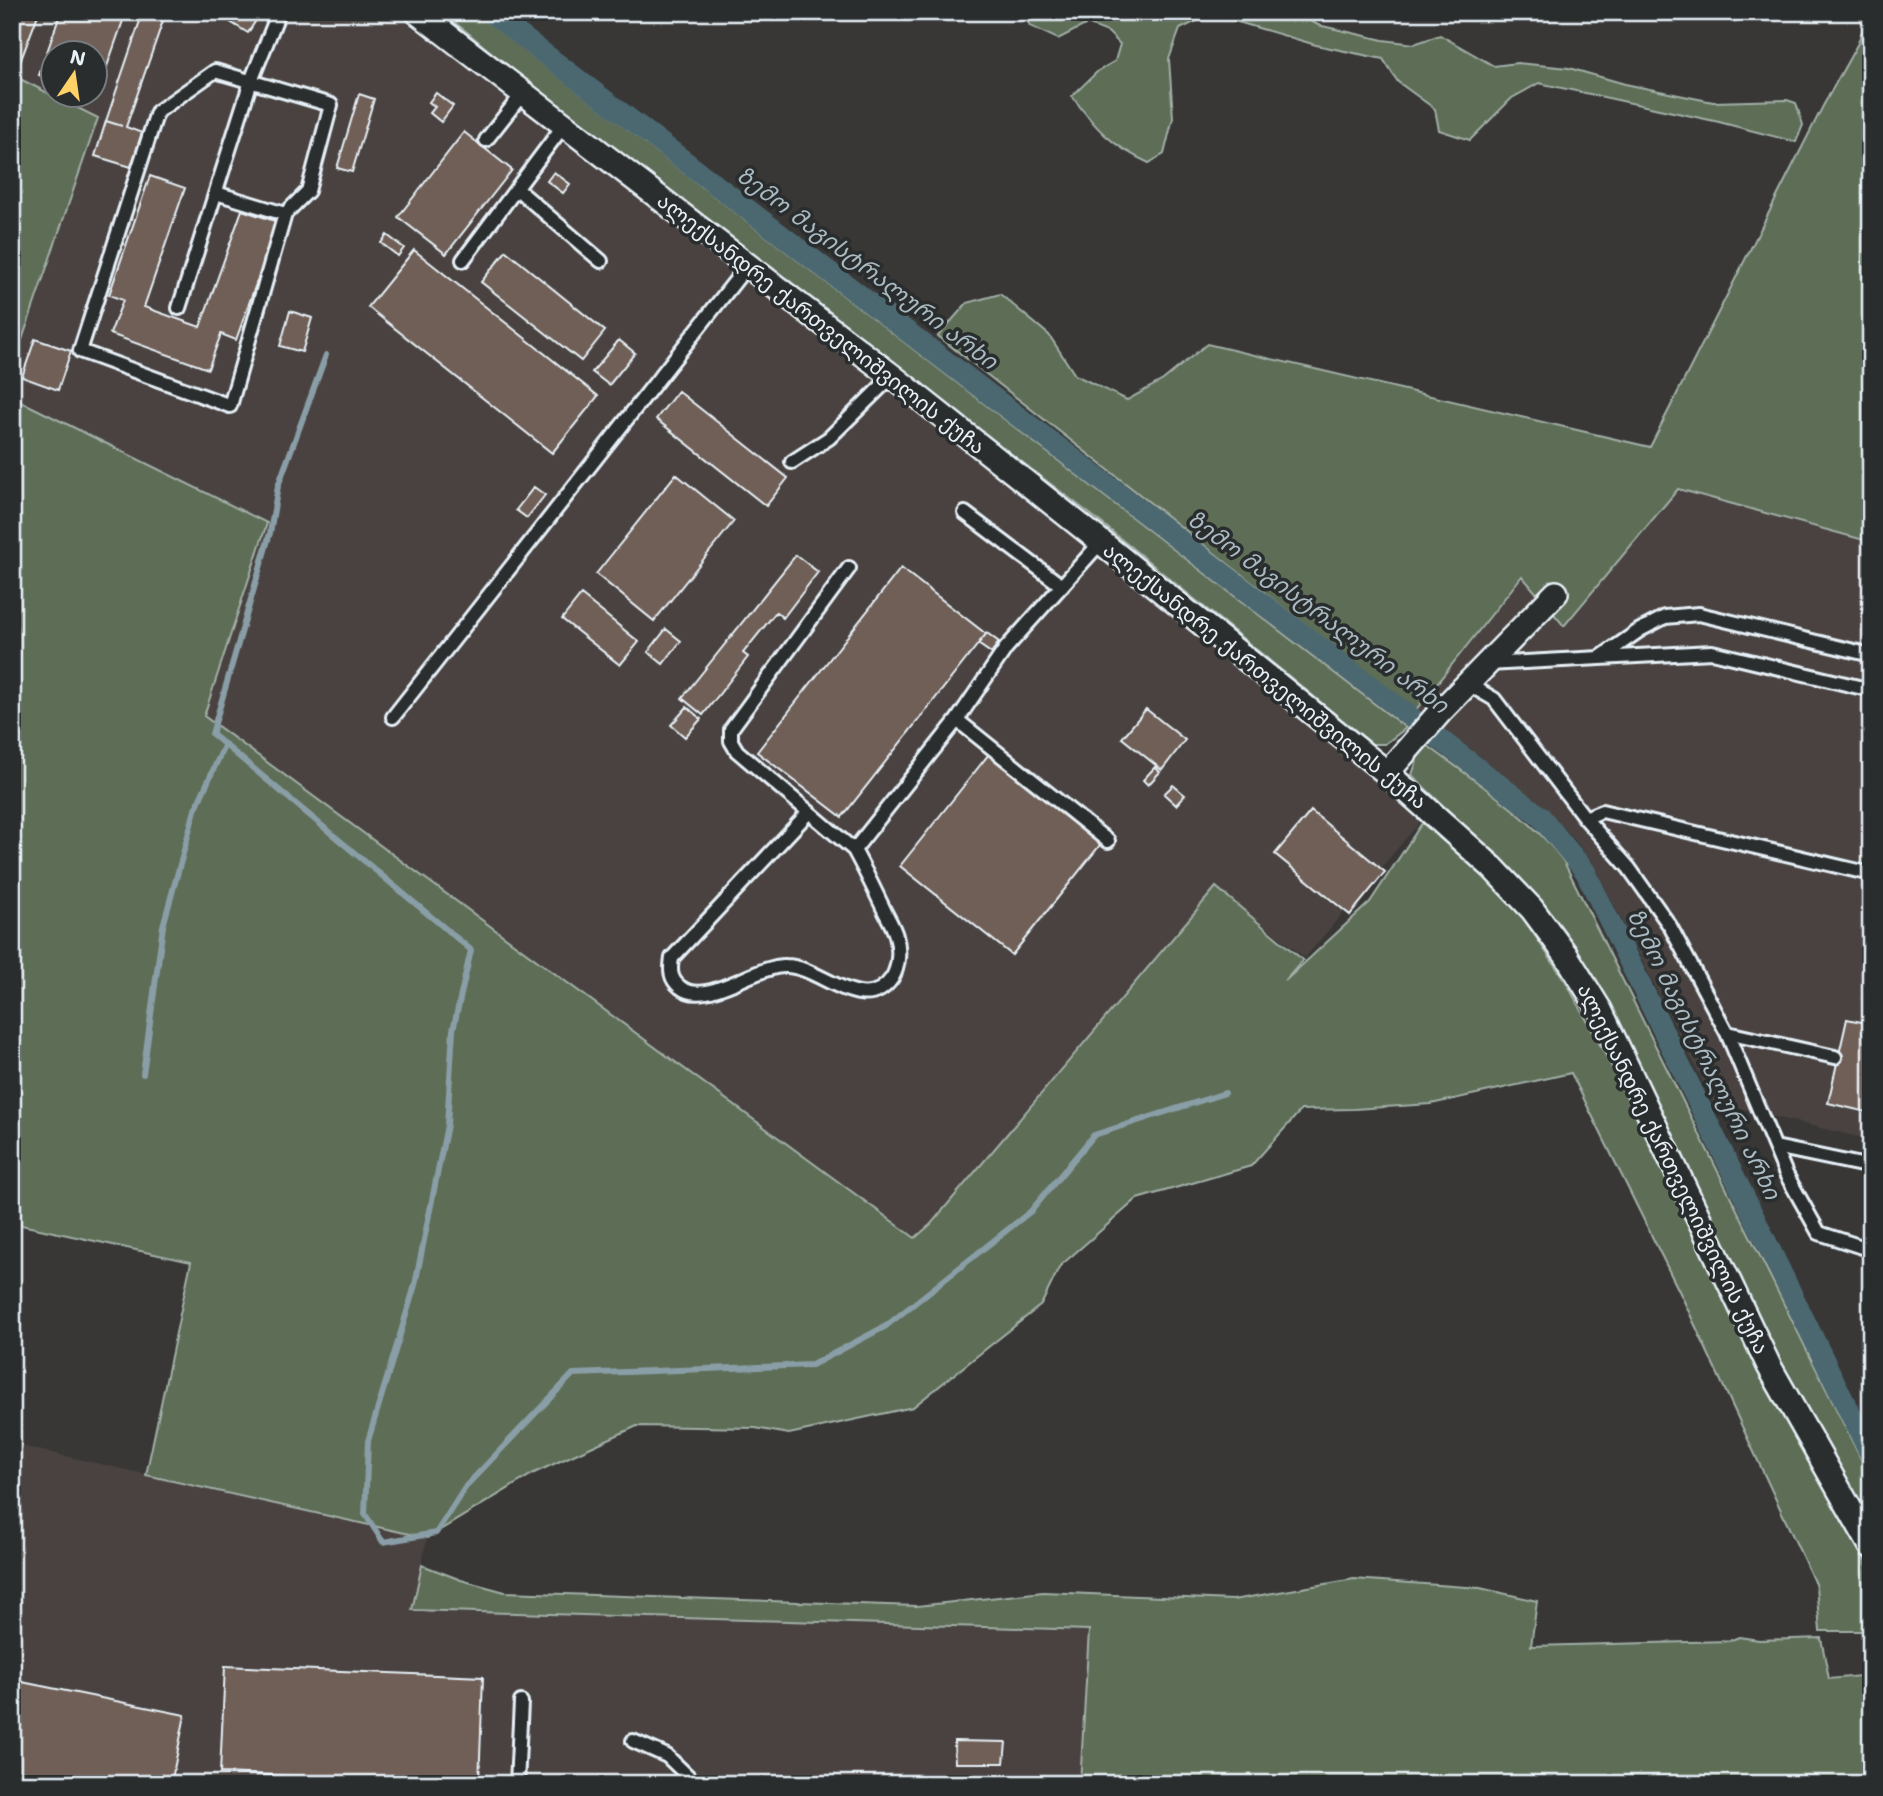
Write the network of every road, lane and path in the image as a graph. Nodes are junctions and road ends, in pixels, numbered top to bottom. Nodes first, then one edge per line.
1 (279, 12) edge
2 (417, 12) edge
3 (251, 81) junction
4 (523, 93) junction
5 (564, 125) junction
6 (486, 141) dead end
7 (517, 189) junction
8 (216, 193) junction
9 (285, 214) junction
10 (463, 260) dead end
11 (601, 261) dead end
12 (747, 266) junction
13 (179, 309) dead end
14 (892, 376) junction
15 (792, 462) dead end
16 (965, 513) dead end
17 (1101, 542) junction
18 (849, 568) dead end
19 (1062, 586) junction
20 (1556, 593) dead end
21 (1871, 655) edge
22 (1599, 658) junction
23 (1487, 664) junction
24 (1468, 684) junction
25 (1871, 690) edge
26 (393, 717) dead end
27 (957, 720) junction
28 (1387, 773) junction
29 (809, 812) junction
30 (1585, 818) junction
31 (1108, 841) dead end
32 (855, 849) junction
33 (1871, 874) edge
34 (1727, 1033) junction
35 (1835, 1057) dead end
36 (1774, 1147) junction
37 (1871, 1167) edge
38 (1871, 1250) edge
39 (1871, 1546) edge
40 (521, 1702) dead end
41 (633, 1741) dead end
42 (517, 1784) edge
43 (696, 1784) edge

1 - 3 lane
2 - 4 street, ალექსანდრე ქართველიშვილის ქუჩა
3 - 8 lane
3 - 9 lane
3 - 9 lane
4 - 5 street, ალექსანდრე ქართველიშვილის ქუჩა
4 - 6 lane
5 - 7 lane
5 - 12 street, ალექსანდრე ქართველიშვილის ქუჩა
7 - 10 lane
7 - 11 lane
8 - 9 lane
8 - 13 lane
12 - 14 street, ალექსანდრე ქართველიშვილის ქუჩა
12 - 26 lane
14 - 15 lane
14 - 17 street, ალექსანდრე ქართველიშვილის ქუჩა
16 - 19 lane
17 - 19 lane
17 - 28 street, ალექსანდრე ქართველიშვილის ქუჩა
18 - 29 lane
19 - 27 lane
20 - 23 street
21 - 22 lane
22 - 23 lane
22 - 25 lane
23 - 24 street
24 - 28 street
24 - 30 lane
27 - 31 lane
27 - 32 lane
28 - 39 street, ალექსანდრე ქართველიშვილის ქუჩა
29 - 32 lane
29 - 32 lane
30 - 33 lane
30 - 34 lane
34 - 35 lane
34 - 36 lane
36 - 37 lane
36 - 38 lane
40 - 42 lane
41 - 43 lane

